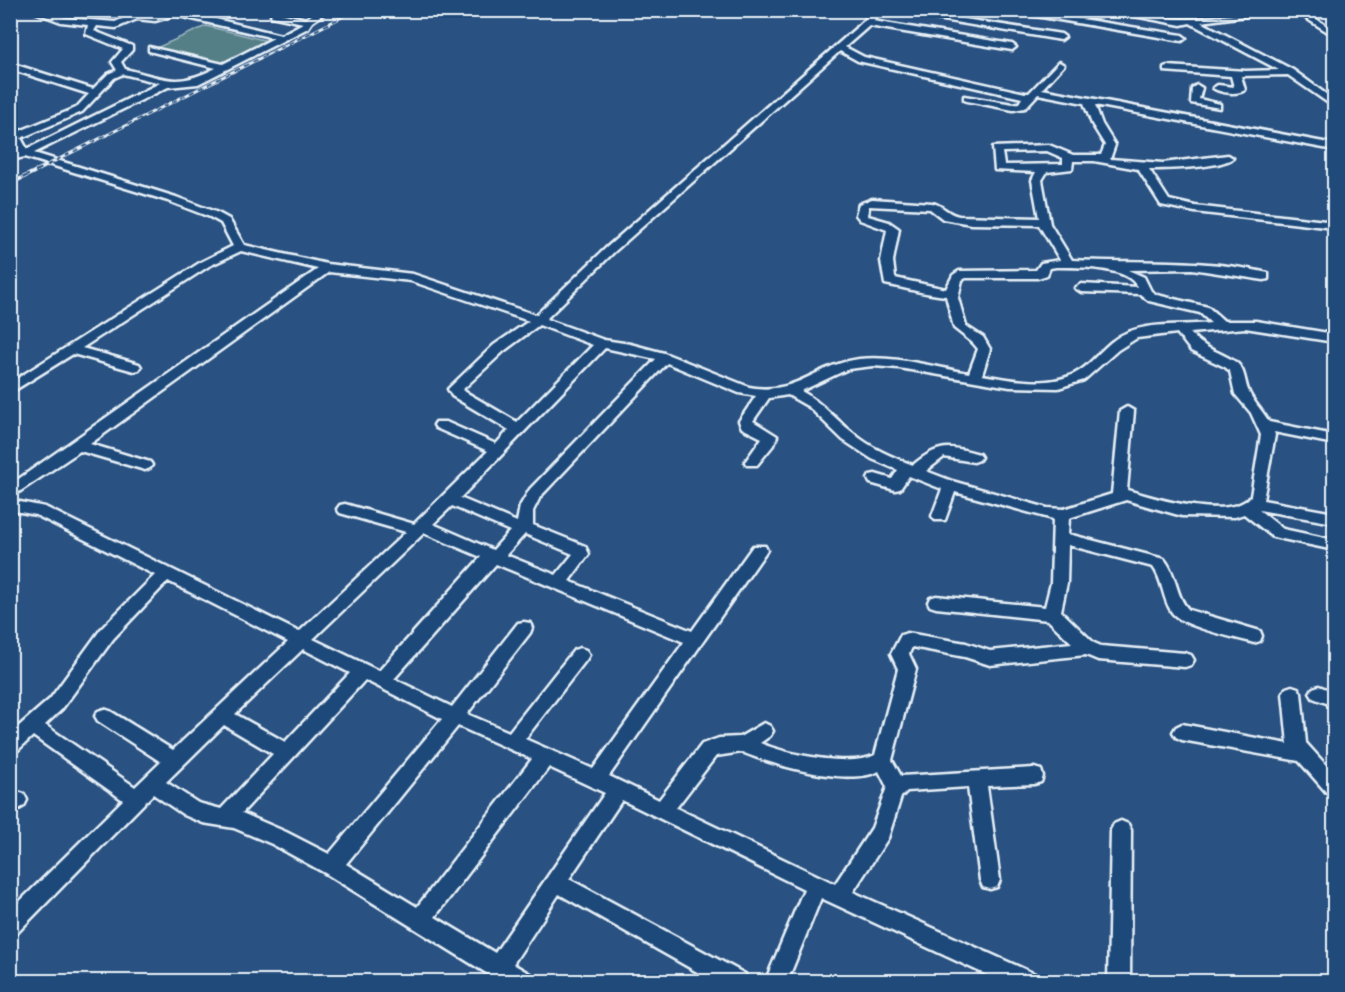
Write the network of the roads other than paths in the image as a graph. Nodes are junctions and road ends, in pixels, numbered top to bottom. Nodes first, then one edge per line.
1 (33, 10) edge
2 (152, 10) edge
3 (206, 10) edge
4 (279, 10) edge
5 (877, 10) edge
6 (888, 10) edge
7 (1005, 10) edge
8 (1107, 10) edge
9 (1297, 10) edge
10 (320, 11) edge
11 (1283, 11) edge
12 (1024, 12) edge
13 (166, 14) junction
14 (193, 16) junction
15 (1192, 21) junction
16 (308, 22) junction
17 (91, 23) junction
18 (867, 23) junction
19 (1012, 29) junction
20 (1335, 34) edge
21 (1061, 37) dead end
22 (283, 38) junction
23 (1182, 38) dead end
24 (839, 47) junction
25 (1012, 47) dead end
26 (152, 49) dead end
27 (1059, 65) dead end
28 (10, 66) edge
29 (224, 67) junction
30 (1167, 69) dead end
31 (122, 71) junction
32 (1290, 72) junction
33 (1235, 73) junction
34 (174, 84) junction
35 (1197, 88) dead end
36 (96, 93) junction
37 (1032, 94) junction
38 (1219, 97) junction
39 (967, 98) dead end
40 (1089, 103) junction
41 (1335, 104) edge
42 (1209, 124) junction
43 (13, 136) edge
44 (1335, 147) edge
45 (18, 155) edge
46 (1068, 158) junction
47 (1228, 158) dead end
48 (1098, 159) junction
49 (1142, 166) junction
50 (1043, 169) junction
51 (1045, 223) junction
52 (1335, 225) edge
53 (240, 247) junction
54 (1069, 264) junction
55 (1109, 266) junction
56 (327, 268) junction
57 (1264, 276) dead end
58 (1081, 288) dead end
59 (1144, 291) junction
60 (952, 293) junction
61 (538, 320) junction
62 (1222, 326) junction
63 (1181, 330) junction
64 (1335, 338) edge
65 (602, 344) junction
66 (73, 350) junction
67 (664, 359) junction
68 (134, 367) dead end
69 (975, 378) junction
70 (10, 389) edge
71 (791, 391) junction
72 (766, 392) junction
73 (1127, 411) dead end
74 (441, 425) dead end
75 (1265, 426) junction
76 (518, 429) junction
77 (1335, 439) edge
78 (77, 445) junction
79 (498, 450) junction
80 (974, 457) dead end
81 (752, 462) dead end
82 (145, 465) dead end
83 (910, 471) junction
84 (875, 479) dead end
85 (950, 486) junction
86 (10, 493) edge
87 (1119, 497) junction
88 (450, 499) junction
89 (10, 505) edge
90 (1250, 506) junction
91 (345, 509) dead end
92 (1061, 514) junction
93 (940, 516) dead end
94 (1335, 518) edge
95 (419, 527) junction
96 (522, 528) junction
97 (1061, 538) junction
98 (1335, 545) edge
99 (759, 550) dead end
100 (495, 557) junction
101 (167, 572) junction
102 (559, 583) junction
103 (936, 602) dead end
104 (1052, 613) junction
105 (525, 628) dead end
106 (1254, 636) dead end
107 (695, 639) junction
108 (301, 642) junction
109 (1088, 648) junction
110 (580, 655) dead end
111 (1185, 660) dead end
112 (363, 671) junction
113 (382, 680) junction
114 (1292, 693) dead end
115 (104, 716) dead end
116 (223, 716) junction
117 (455, 717) junction
118 (33, 726) junction
119 (764, 731) dead end
120 (1182, 732) dead end
121 (512, 742) junction
122 (743, 744) junction
123 (10, 746) edge
124 (288, 753) junction
125 (1302, 754) junction
126 (545, 757) junction
127 (883, 760) junction
128 (174, 761) junction
129 (1034, 776) dead end
130 (976, 778) junction
131 (596, 779) junction
132 (152, 783) junction
133 (1335, 787) edge
134 (897, 788) junction
135 (618, 790) junction
136 (137, 799) junction
137 (662, 811) junction
138 (226, 817) junction
139 (1121, 830) dead end
140 (332, 867) junction
141 (990, 880) dead end
142 (556, 882) junction
143 (816, 885) junction
144 (839, 895) junction
145 (420, 920) junction
146 (10, 926) edge
147 (498, 967) junction
148 (522, 981) edge
149 (737, 981) edge
150 (776, 981) edge
151 (1027, 981) edge
152 (1119, 981) edge

1 - 17 street
2 - 13 street
3 - 14 street
4 - 16 street
5 - 18 street
6 - 19 street
7 - 12 street
8 - 15 street
9 - 20 street
10 - 16 street
11 - 15 street
12 - 19 street
12 - 23 street
13 - 14 street
13 - 17 street
14 - 22 street
15 - 32 street
16 - 22 street
17 - 31 street
18 - 24 street
18 - 25 street
19 - 21 street
22 - 29 street
24 - 37 street
24 - 61 street
26 - 29 street
27 - 37 street
28 - 36 street
29 - 34 street
30 - 33 street
31 - 34 street
31 - 36 street
32 - 33 street
32 - 41 street
33 - 38 street
34 - 45 street
35 - 38 street
36 - 43 street
37 - 39 street
37 - 40 street
38 - 42 street
40 - 42 street
40 - 48 street
42 - 44 street
43 - 45 street
45 - 53 street
46 - 48 street
46 - 50 street
46 - 50 street
47 - 49 street
48 - 49 street
49 - 52 street
50 - 51 street
51 - 54 street
51 - 60 street
53 - 56 street
53 - 66 street
54 - 55 street
54 - 60 street
55 - 57 street
55 - 59 street
56 - 61 street
56 - 78 street
58 - 59 street
59 - 62 street
60 - 69 street
61 - 65 street
61 - 76 street
62 - 63 street
62 - 64 street
63 - 69 street
63 - 75 street
65 - 67 street
65 - 76 street
66 - 68 street
66 - 70 street
67 - 72 street
67 - 96 street
69 - 71 street
71 - 72 street
71 - 83 street
72 - 81 street
73 - 87 street
74 - 79 street
75 - 77 street
75 - 90 street
76 - 79 street
78 - 82 street
78 - 86 street
79 - 88 street
80 - 83 street
83 - 84 street
83 - 85 street
85 - 92 street
85 - 93 street
87 - 90 street
87 - 92 street
88 - 95 street
88 - 96 street
89 - 101 street
90 - 94 street
90 - 98 street
91 - 95 street
92 - 97 street
95 - 100 street
95 - 108 street
96 - 100 street
96 - 102 street
97 - 104 street
97 - 106 street
99 - 107 street
100 - 102 street
100 - 113 street
101 - 108 street
101 - 118 street
102 - 107 street
103 - 104 street
104 - 109 street
105 - 117 street
107 - 131 street
108 - 112 street
108 - 116 street
109 - 111 street
109 - 127 street
110 - 121 street
112 - 113 street
112 - 124 street
113 - 117 street
114 - 125 street
115 - 128 street
116 - 124 street
116 - 128 street
117 - 121 street
117 - 140 street
118 - 123 street
118 - 136 street
119 - 122 street
120 - 125 street
121 - 126 street
122 - 127 street
122 - 137 street
124 - 138 street
125 - 133 street
126 - 131 street
126 - 145 street
127 - 134 street
128 - 132 street
129 - 130 street
130 - 134 street
130 - 141 street
131 - 135 street
132 - 136 street
132 - 138 street
134 - 144 street
135 - 137 street
135 - 142 street
136 - 146 street
137 - 143 street
138 - 140 street
139 - 152 street
140 - 145 street
142 - 147 street
142 - 149 street
143 - 144 street
143 - 150 street
144 - 151 street
145 - 147 street
147 - 148 street

